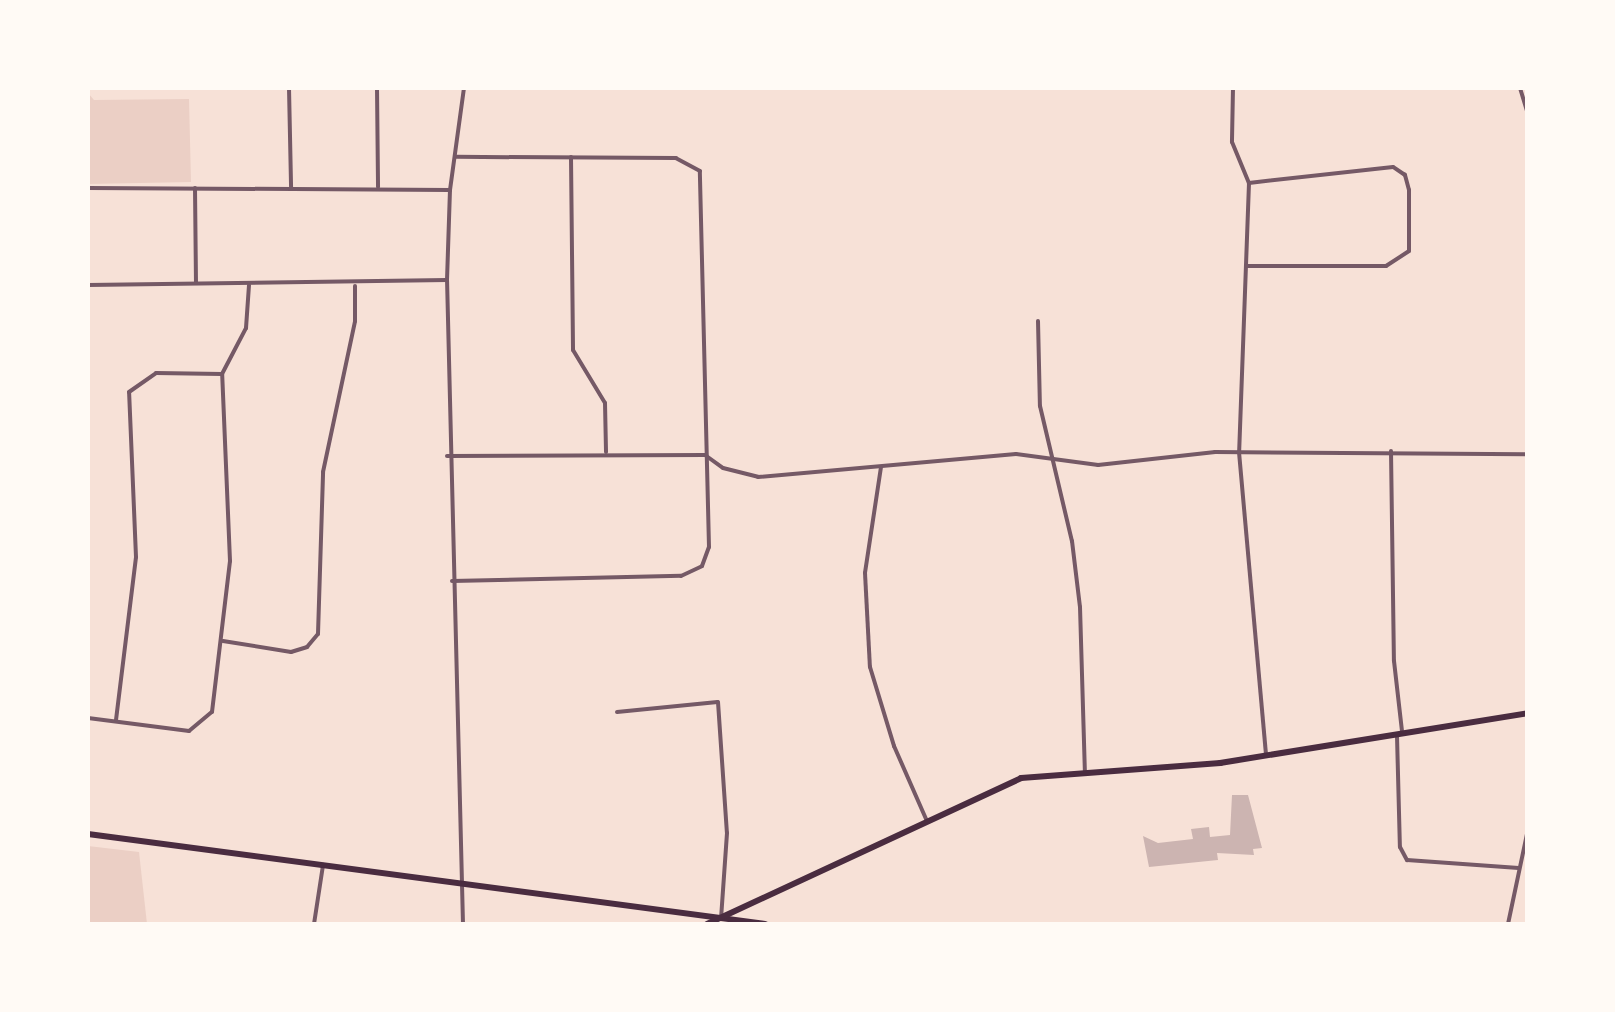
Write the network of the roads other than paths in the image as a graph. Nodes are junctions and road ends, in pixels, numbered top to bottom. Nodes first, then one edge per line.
1 (289, 88) edge
2 (378, 88) edge
3 (464, 88) edge
4 (1233, 88) edge
5 (1520, 88) edge
6 (1528, 115) edge
7 (456, 157) junction
8 (570, 157) junction
9 (1249, 184) junction
10 (291, 186) junction
11 (378, 187) junction
12 (88, 188) edge
13 (195, 188) junction
14 (450, 190) junction
15 (1247, 266) junction
16 (448, 280) junction
17 (196, 283) junction
18 (88, 285) edge
19 (249, 285) junction
20 (355, 286) junction
21 (1038, 320) dead end
22 (222, 374) junction
23 (1391, 451) junction
24 (1240, 452) junction
25 (606, 453) junction
26 (705, 454) junction
27 (1528, 454) edge
28 (448, 456) junction
29 (1052, 461) junction
30 (881, 467) junction
31 (452, 581) junction
32 (223, 641) junction
33 (617, 712) dead end
34 (1528, 713) edge
35 (88, 718) edge
36 (116, 722) junction
37 (1400, 736) junction
38 (1266, 756) junction
39 (1084, 772) junction
40 (926, 819) junction
41 (1528, 830) edge
42 (88, 834) edge
43 (323, 865) junction
44 (1520, 868) junction
45 (462, 884) junction
46 (721, 918) junction
47 (314, 924) edge
48 (463, 924) edge
49 (707, 924) edge
50 (765, 924) edge
51 (1508, 924) edge

1 - 10 street
2 - 11 street
3 - 7 street
4 - 9 street
5 - 6 street
7 - 8 street
7 - 14 street
8 - 25 street
8 - 26 street
9 - 15 street
9 - 15 street
10 - 11 street
10 - 13 street
11 - 14 street
12 - 13 street
13 - 17 street
14 - 16 street
15 - 24 street
16 - 20 street
16 - 28 street
17 - 18 street
17 - 19 street
19 - 20 street
19 - 22 street
20 - 32 street
21 - 29 street
22 - 32 street
22 - 36 street
23 - 24 street
23 - 27 street
23 - 37 street
24 - 29 street
24 - 38 street
25 - 26 street
25 - 28 street
26 - 30 street
26 - 31 street
28 - 31 street
29 - 30 street
29 - 39 street
30 - 40 street
31 - 45 street
32 - 36 street
33 - 46 street
34 - 37 main road
35 - 36 street
37 - 38 main road
37 - 44 street
38 - 39 main road
39 - 40 main road
40 - 46 main road
41 - 44 street
42 - 43 main road
43 - 45 main road
43 - 47 street
44 - 51 street
45 - 46 main road
45 - 48 street
46 - 49 main road
46 - 50 main road

